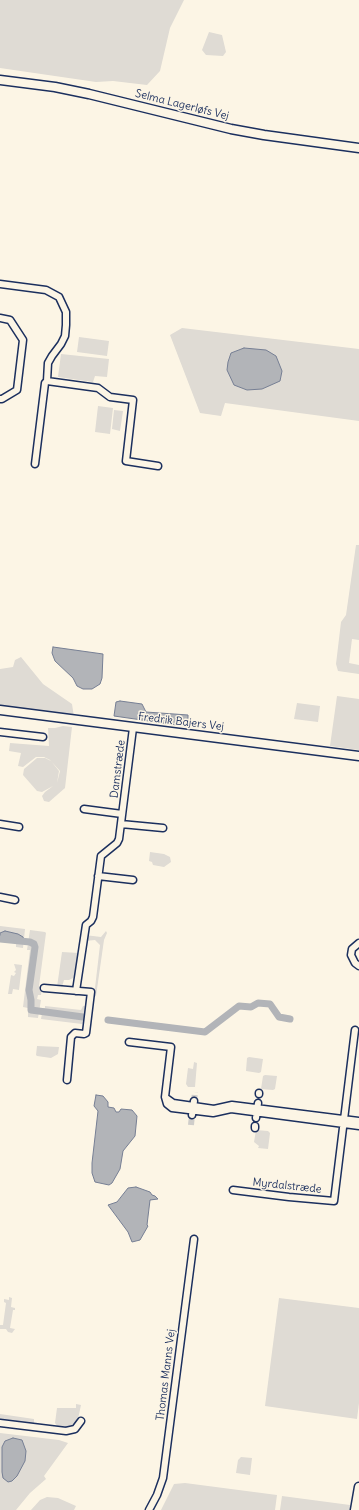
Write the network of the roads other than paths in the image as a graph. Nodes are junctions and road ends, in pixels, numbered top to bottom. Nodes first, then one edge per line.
1 (0, 80) edge
2 (359, 148) edge
3 (0, 284) edge
4 (0, 318) edge
5 (47, 381) junction
6 (0, 399) edge
7 (35, 464) dead end
8 (158, 466) dead end
9 (0, 710) edge
10 (133, 728) junction
11 (0, 732) edge
12 (43, 738) dead end
13 (359, 756) edge
14 (84, 809) dead end
15 (122, 814) junction
16 (0, 824) edge
17 (121, 824) junction
18 (19, 827) dead end
19 (162, 828) dead end
20 (98, 876) junction
21 (133, 880) dead end
22 (0, 897) edge
23 (15, 900) dead end
24 (359, 943) edge
25 (359, 966) edge
26 (44, 988) dead end
27 (76, 991) junction
28 (355, 1030) dead end
29 (129, 1042) dead end
30 (67, 1080) dead end
31 (359, 1121) edge
32 (344, 1122) junction
33 (359, 1126) edge
34 (233, 1190) dead end
35 (194, 1239) dead end
36 (81, 1422) dead end
37 (0, 1423) edge
38 (359, 1487) edge
39 (149, 1510) edge
40 (355, 1510) edge

1 - 2 street, Selma Lagerløfs Vej
3 - 5 street
4 - 6 street
5 - 7 street
5 - 8 street
9 - 10 street, Fredrik Bajers Vej
10 - 13 street, Fredrik Bajers Vej
10 - 15 street, Damstræde
11 - 12 street
14 - 15 street, Damstræde
15 - 17 street, Damstræde
16 - 18 street
17 - 19 street
17 - 20 street, Damstræde
20 - 21 street
20 - 27 street, Damstræde
22 - 23 street
24 - 25 street
26 - 27 street
27 - 30 street
28 - 32 street, Myrdalstræde
29 - 32 street
31 - 32 street
32 - 33 street
32 - 34 street, Myrdalstræde
35 - 39 street, Thomas Manns Vej
36 - 37 street
38 - 40 street

